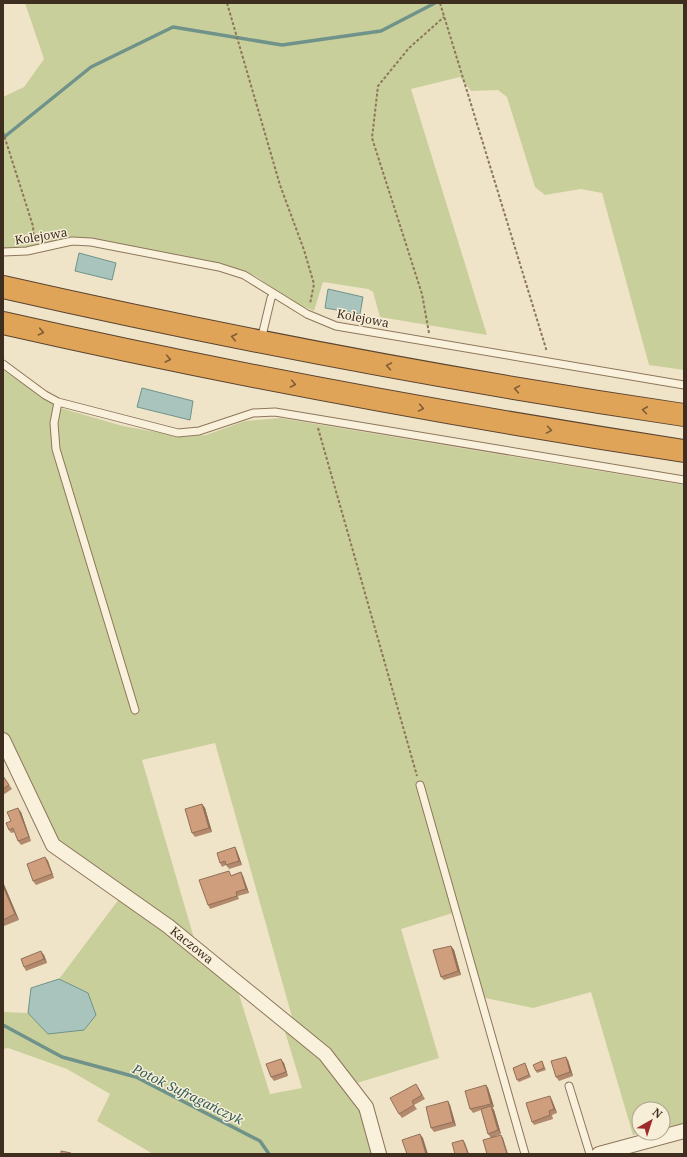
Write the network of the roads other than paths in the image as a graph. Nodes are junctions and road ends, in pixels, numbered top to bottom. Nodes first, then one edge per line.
1 (3, 252) edge
2 (3, 287) edge
3 (274, 294) junction
4 (3, 323) edge
5 (261, 342) junction
6 (3, 364) edge
7 (684, 385) edge
8 (58, 402) junction
9 (684, 415) edge
10 (684, 451) edge
11 (684, 480) edge
12 (135, 710) dead end
13 (3, 740) edge
14 (420, 785) road end
15 (569, 1086) dead end
16 (684, 1131) edge
17 (379, 1154) edge
18 (525, 1154) edge
19 (590, 1154) edge
20 (599, 1154) edge

1 - 3 lane, Kolejowa
5 -> 2 highway
3 - 5 lane
3 - 7 lane, Kolejowa
4 -> 10 highway
9 -> 5 highway
6 - 8 lane
8 - 11 lane
8 - 12 lane
13 - 17 street, Kaczowa
14 - 18 lane
15 - 19 lane
16 - 20 street

